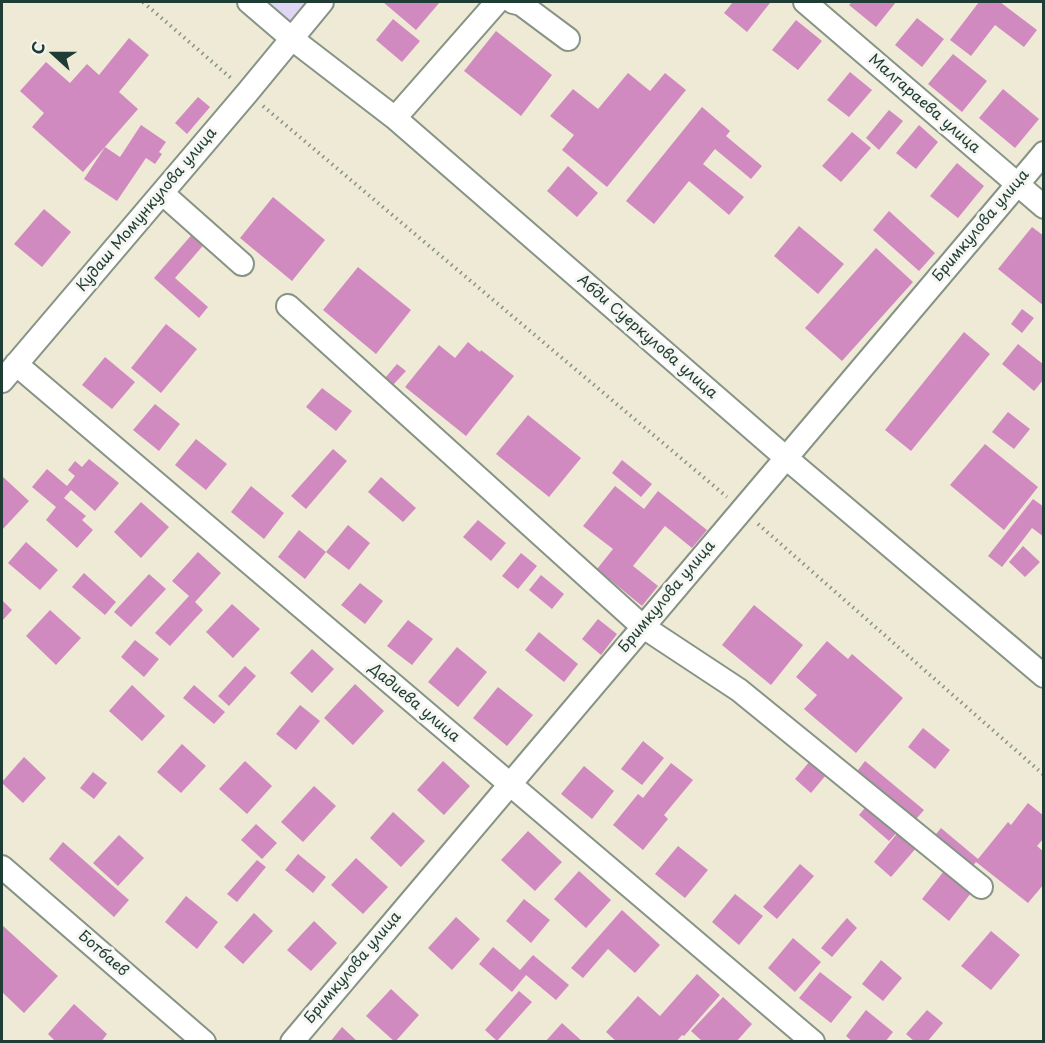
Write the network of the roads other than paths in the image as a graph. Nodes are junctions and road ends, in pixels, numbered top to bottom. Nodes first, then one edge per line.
1 (249, 2) edge
2 (322, 2) edge
3 (497, 2) edge
4 (513, 2) edge
5 (805, 2) edge
6 (291, 38) junction
7 (568, 39) dead end
8 (395, 118) junction
9 (1044, 153) edge
10 (1017, 184) junction
11 (162, 193) junction
12 (1044, 207) edge
13 (242, 264) dead end
14 (288, 306) dead end
15 (9, 372) edge
16 (785, 457) junction
17 (642, 626) junction
18 (1044, 676) edge
19 (509, 784) junction
20 (2, 867) edge
21 (981, 887) dead end
22 (204, 1041) edge
23 (292, 1041) edge
24 (813, 1041) edge

1 - 6 street, Абди Суеркулова улица
2 - 6 street, Кудаш Момункулова улица
3 - 8 street
4 - 7 street
5 - 10 street, Малгараева улица
6 - 8 street, Абди Суеркулова улица
6 - 11 street, Кудаш Момункулова улица
8 - 16 street, Абди Суеркулова улица
9 - 10 street, Бримкулова улица
10 - 12 street, Малгараева улица
10 - 16 street, Бримкулова улица
11 - 13 street
11 - 15 street, Кудаш Момункулова улица
14 - 17 street
15 - 19 street, Дадиева улица
16 - 17 street, Бримкулова улица
16 - 18 street, Абди Суеркулова улица
17 - 19 street, Бримкулова улица
17 - 21 street
19 - 23 street, Бримкулова улица
19 - 24 street, Дадиева улица
20 - 22 street, Ботбаев

